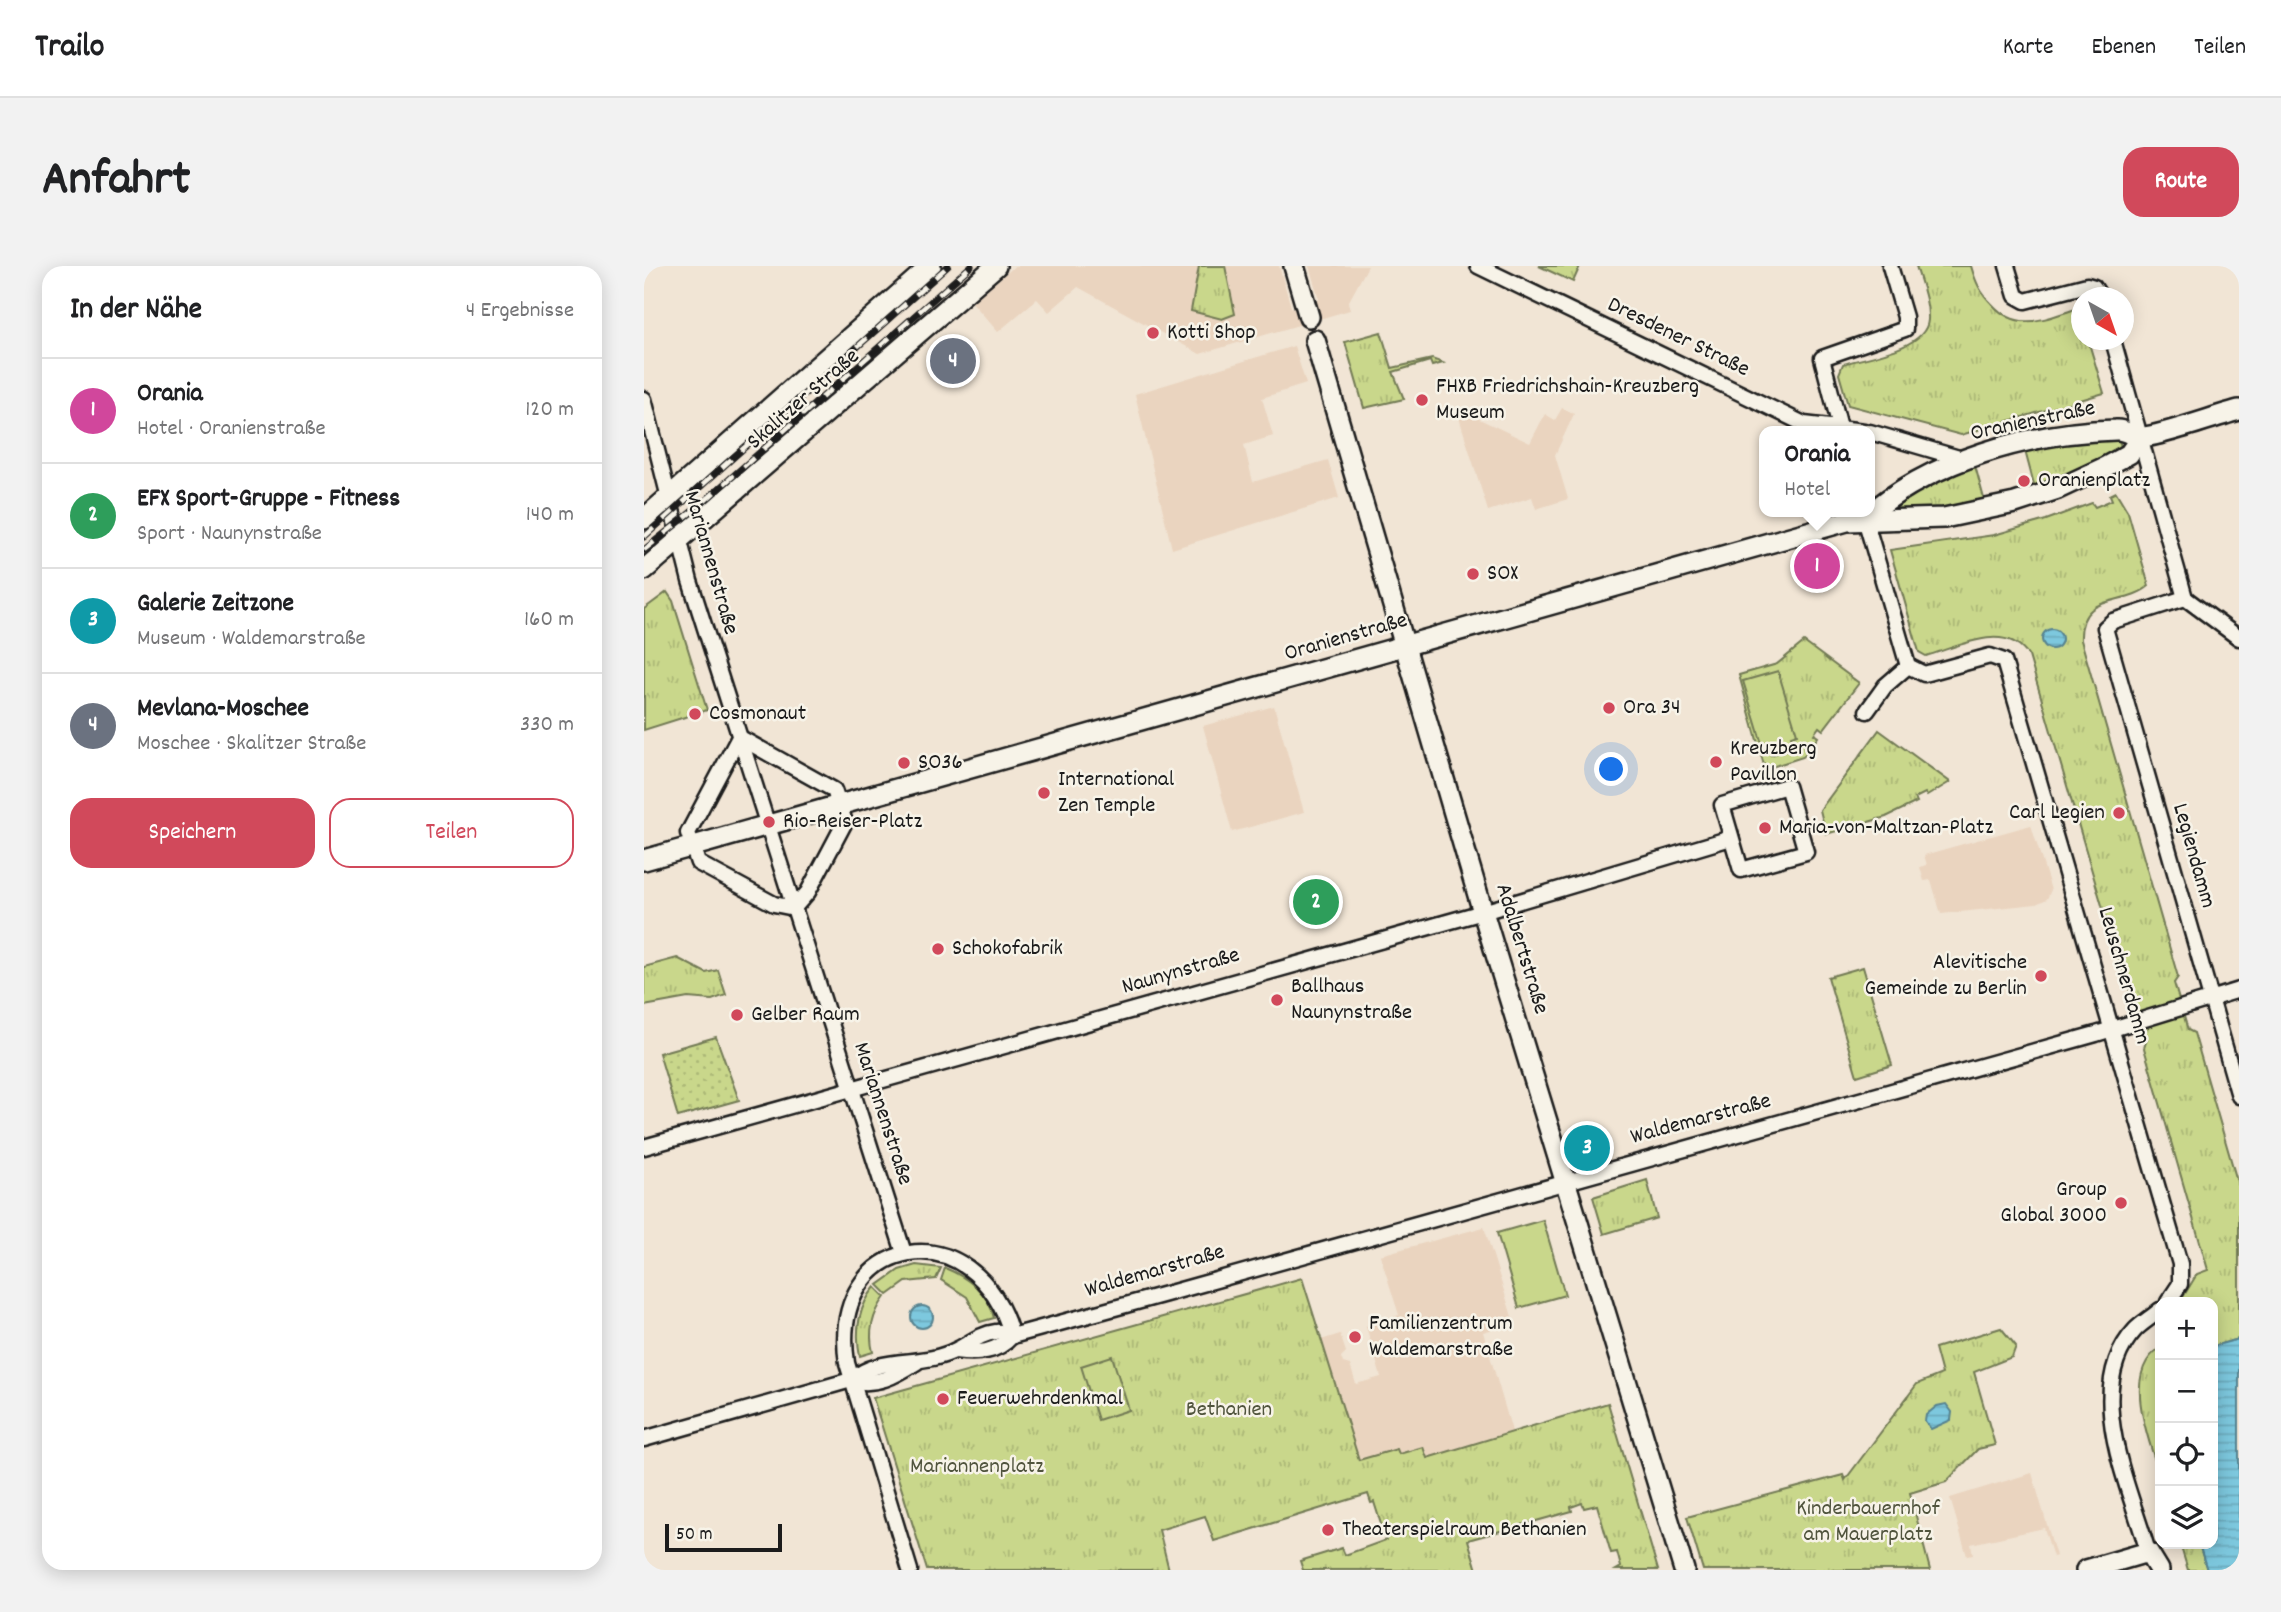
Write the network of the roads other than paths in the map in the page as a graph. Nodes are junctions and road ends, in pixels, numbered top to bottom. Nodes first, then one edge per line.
1 (931, 266) edge
2 (996, 266) edge
3 (1294, 266) edge
4 (1478, 266) edge
5 (1890, 266) edge
6 (2007, 266) edge
7 (2071, 290) edge
8 (1309, 317) dead end
9 (1315, 340) dead end
10 (2116, 350) edge
11 (644, 399) edge
12 (2239, 410) edge
13 (1816, 426) edge
14 (1840, 426) edge
15 (1875, 433) edge
16 (2141, 437) junction
17 (1966, 460) junction
18 (667, 499) junction
19 (1875, 507) edge
20 (1875, 515) edge
21 (1857, 517) edge
22 (1865, 517) edge
23 (644, 519) edge
24 (678, 540) junction
25 (644, 570) edge
26 (2185, 598) junction
27 (2239, 638) edge
28 (1406, 646) junction
29 (1908, 666) junction
30 (1867, 711) dead end
31 (739, 737) junction
32 (839, 806) junction
33 (768, 826) junction
34 (1731, 838) junction
35 (693, 846) junction
36 (644, 860) edge
37 (794, 908) junction
38 (1483, 912) junction
39 (2239, 990) edge
40 (2211, 999) junction
41 (2114, 1029) junction
42 (851, 1091) junction
43 (2239, 1096) edge
44 (644, 1147) edge
45 (1566, 1181) junction
46 (904, 1253) junction
47 (2171, 1297) edge
48 (2155, 1314) edge
49 (1012, 1336) junction
50 (851, 1380) junction
51 (644, 1439) edge
52 (2148, 1552) junction
53 (910, 1570) edge
54 (1684, 1570) edge
55 (2086, 1570) edge
56 (2159, 1570) edge

1 - 18 street, Skalitzer Straße
2 - 24 street, Skalitzer Straße
3 - 8 street
4 - 13 street, Dresdener Straße
5 - 14 street
6 - 7 street
9 - 28 street, Adalbertstraße
10 - 16 street
11 - 18 street, Mariannenstraße
12 - 16 street, Oranienstraße
15 - 17 street
16 - 17 street, Oranienstraße
16 - 20 street, Oranienstraße
16 - 26 street
17 - 19 street, Oranienstraße
18 - 23 street, Skalitzer Straße
18 - 24 street, Mariannenstraße
21 - 28 street, Oranienstraße
22 - 29 street
24 - 25 street, Skalitzer Straße
24 - 31 street, Mariannenstraße
26 - 27 street
26 - 40 street, Legiendamm
28 - 32 street, Oranienstraße
28 - 38 street, Adalbertstraße
29 - 30 street
29 - 41 street, Leuschnerdamm
31 - 32 street
31 - 33 street
31 - 35 street
32 - 33 street
32 - 37 street
33 - 35 street
33 - 37 street
34 - 34 street
34 - 38 street, Naunynstraße
35 - 36 street
35 - 37 street
37 - 42 street, Mariannenstraße
38 - 42 street, Naunynstraße
38 - 45 street, Adalbertstraße
39 - 40 street, Waldemarstraße
40 - 41 street, Waldemarstraße
40 - 43 street, Legiendamm
41 - 45 street, Waldemarstraße
41 - 47 street, Leuschnerdamm
42 - 44 street, Naunynstraße
42 - 46 street, Mariannenstraße
45 - 49 street, Waldemarstraße
45 - 54 street, Adalbertstraße
46 - 49 street
46 - 50 street
48 - 52 street
49 - 50 street, Waldemarstraße
50 - 51 street, Waldemarstraße
50 - 53 street
52 - 55 street
52 - 56 street

